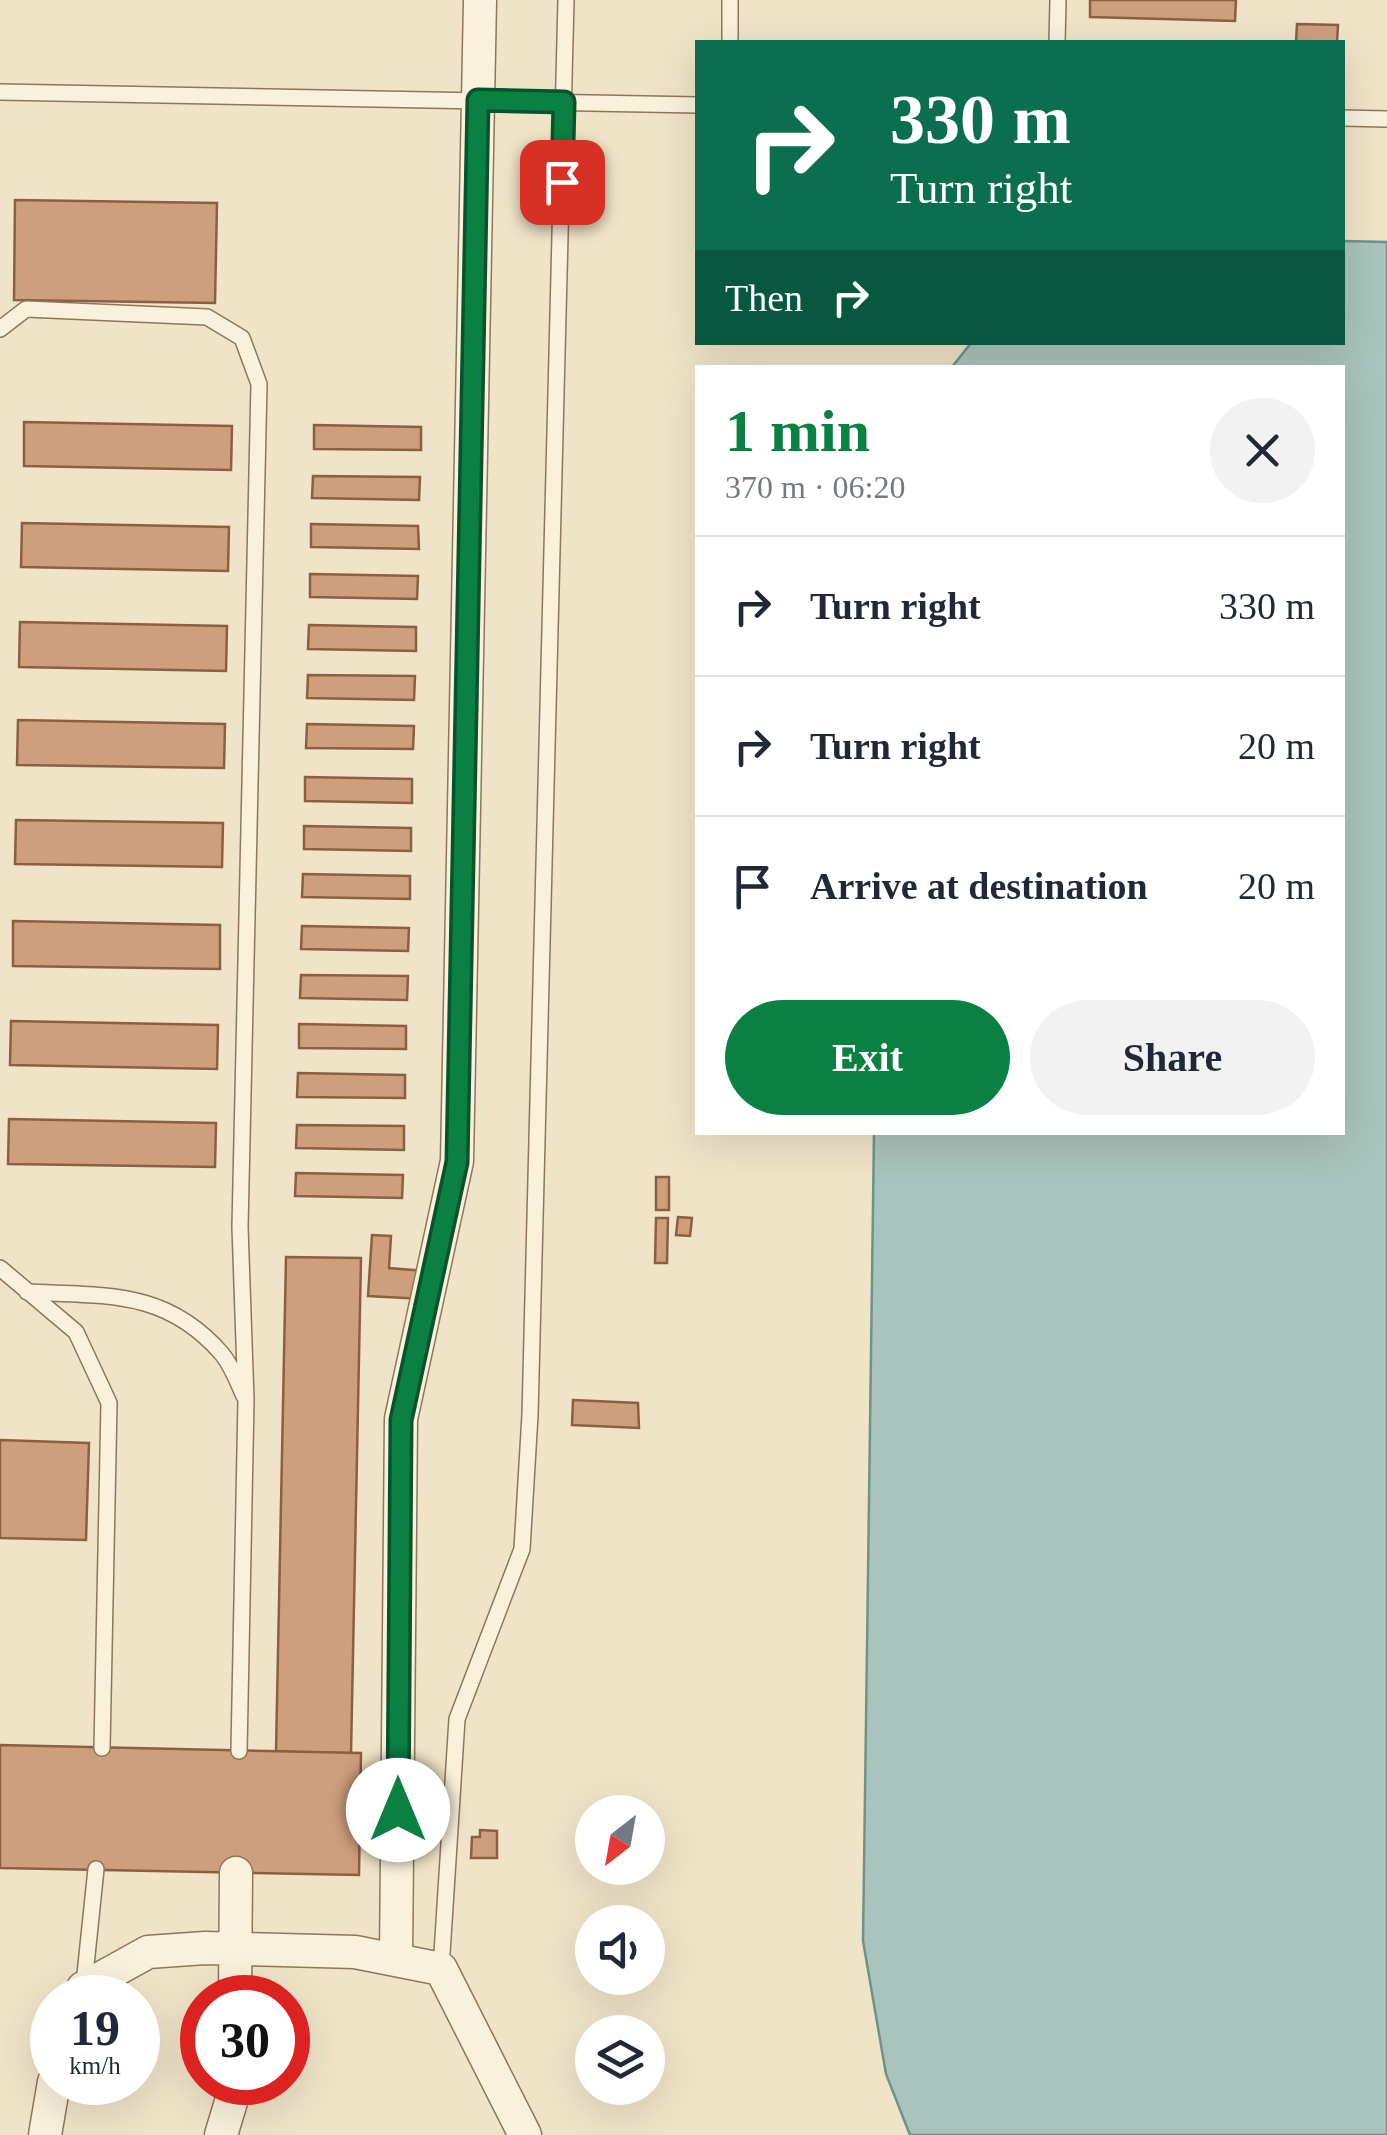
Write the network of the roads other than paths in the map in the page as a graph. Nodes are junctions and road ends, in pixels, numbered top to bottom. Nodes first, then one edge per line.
1 (480, 0) edge
2 (566, 0) edge
3 (730, 0) edge
4 (1058, 0) edge
5 (730, 38) dead end
6 (1057, 40) edge
7 (0, 92) edge
8 (478, 100) junction
9 (564, 102) junction
10 (695, 105) edge
11 (1345, 118) edge
12 (1387, 119) edge
13 (0, 329) edge
14 (0, 1268) edge
15 (27, 1292) junction
16 (246, 1400) junction
17 (102, 1748) dead end
18 (239, 1750) dead end
19 (96, 1869) dead end
20 (236, 1872) dead end
21 (234, 1949) junction
22 (396, 1960) junction
23 (441, 1969) junction
24 (84, 1975) edge
25 (111, 1975) edge
26 (235, 1975) edge
27 (50, 2105) edge
28 (230, 2105) edge
29 (44, 2135) edge
30 (221, 2135) edge
31 (524, 2135) edge

1 - 8 street
2 - 9 lane
3 - 5 lane
4 - 6 lane
7 - 8 lane
8 - 9 lane
8 - 22 street
9 - 10 lane
9 - 23 lane
11 - 12 lane
13 - 16 lane
14 - 15 lane
15 - 16 lane
15 - 17 lane
16 - 18 lane
19 - 24 lane
20 - 21 street
21 - 22 street
21 - 25 street
21 - 26 street
22 - 23 street
23 - 31 street
27 - 29 street
28 - 30 street

